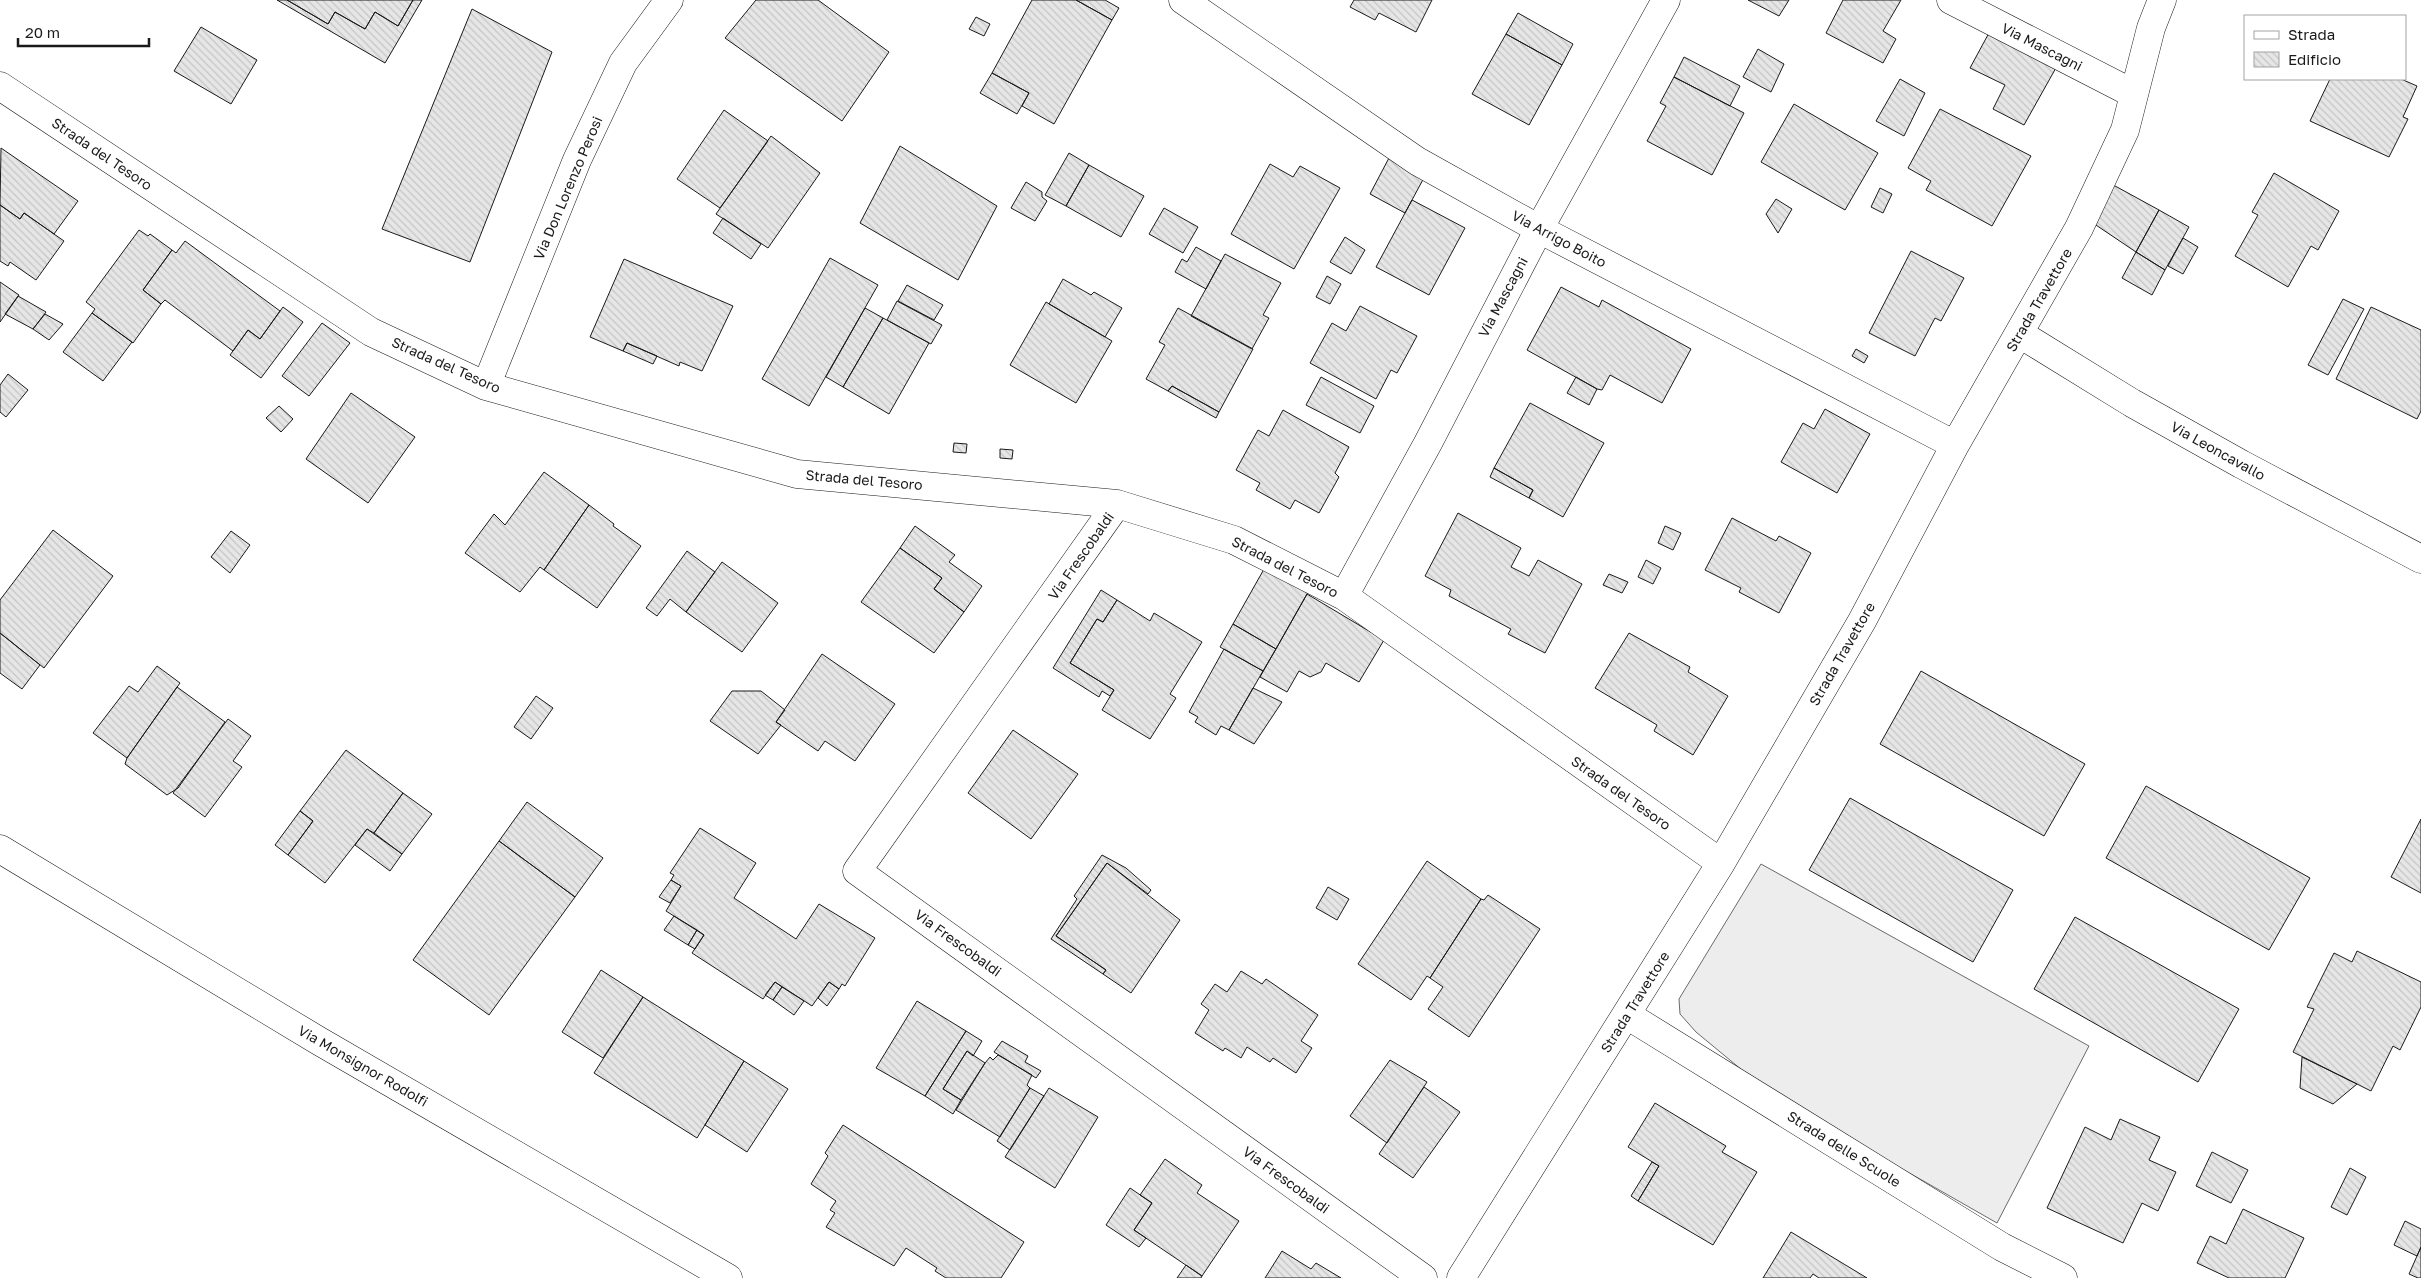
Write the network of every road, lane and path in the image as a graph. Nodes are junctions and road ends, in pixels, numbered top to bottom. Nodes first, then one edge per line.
1 (669, 0) edge
2 (1183, 0) edge
3 (1666, 0) edge
4 (1951, 0) edge
5 (2162, 0) edge
6 (0, 86) edge
7 (2134, 94) junction
8 (1538, 229) junction
9 (2020, 334) junction
10 (486, 386) junction
11 (1955, 445) junction
12 (1117, 504) junction
13 (2421, 559) edge
14 (1344, 596) junction
15 (0, 849) edge
16 (1721, 863) junction
17 (1628, 1015) junction
18 (728, 1278) edge
19 (1422, 1278) edge
20 (1461, 1278) edge
21 (2063, 1278) edge

1 - 10 street, Via Don Lorenzo Perosi
2 - 8 street, Via Arrigo Boito
3 - 8 street, Via Mascagni
4 - 7 street, Via Mascagni
5 - 7 street, Strada Travettore
6 - 10 street, Strada del Tesoro
7 - 9 street, Strada Travettore
8 - 11 street, Via Arrigo Boito
8 - 14 street, Via Mascagni
9 - 11 street, Strada Travettore
9 - 13 street, Via Leoncavallo
10 - 12 street, Strada del Tesoro
11 - 16 street, Strada Travettore
12 - 14 street, Strada del Tesoro
12 - 19 street, Via Frescobaldi
14 - 16 street, Strada del Tesoro
15 - 18 street, Via Monsignor Rodolfi
16 - 17 street, Strada Travettore
17 - 20 street, Strada Travettore
17 - 21 street, Strada delle Scuole

